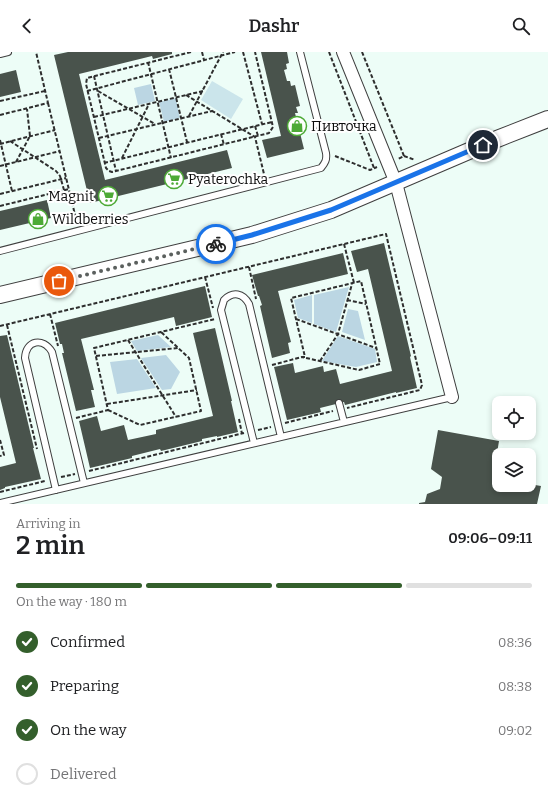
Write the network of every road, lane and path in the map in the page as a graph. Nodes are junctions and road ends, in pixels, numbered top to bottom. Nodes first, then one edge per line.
1 (8, 52) edge
2 (36, 52) edge
3 (191, 52) edge
4 (202, 52) edge
5 (223, 52) edge
6 (235, 52) edge
7 (243, 52) edge
8 (255, 52) edge
9 (300, 52) edge
10 (329, 52) edge
11 (343, 52) edge
12 (0, 54) edge
13 (221, 56) junction
14 (204, 60) junction
15 (148, 62) junction
16 (170, 69) junction
17 (151, 74) junction
18 (94, 76) junction
19 (45, 90) junction
20 (97, 90) junction
21 (87, 91) junction
22 (203, 91) junction
23 (186, 95) junction
24 (176, 97) junction
25 (0, 102) edge
26 (158, 102) junction
27 (197, 102) junction
28 (48, 104) junction
29 (149, 104) junction
30 (27, 109) junction
31 (128, 109) junction
32 (212, 111) junction
33 (0, 115) edge
34 (103, 115) junction
35 (190, 116) junction
36 (143, 117) junction
37 (94, 118) junction
38 (181, 118) junction
39 (548, 119) edge
40 (272, 122) junction
41 (163, 123) junction
42 (156, 124) junction
43 (262, 124) junction
44 (255, 126) junction
45 (137, 129) junction
46 (242, 129) junction
47 (54, 130) junction
48 (221, 134) junction
49 (30, 136) junction
50 (108, 136) junction
51 (256, 137) junction
52 (98, 138) junction
53 (0, 140) edge
54 (10, 141) junction
55 (187, 142) junction
56 (0, 144) edge
57 (224, 145) junction
58 (169, 147) junction
59 (23, 149) junction
60 (60, 151) junction
61 (35, 157) junction
62 (122, 158) junction
63 (171, 158) junction
64 (114, 160) junction
65 (16, 162) junction
66 (104, 163) junction
67 (6, 164) junction
68 (0, 166) edge
69 (374, 168) dead end
70 (116, 171) junction
71 (66, 178) junction
72 (62, 179) junction
73 (266, 182) junction
74 (396, 183) junction
75 (69, 189) junction
76 (64, 190) junction
77 (12, 191) junction
78 (0, 194) edge
79 (0, 206) edge
80 (79, 231) junction
81 (344, 244) dead end
82 (0, 251) edge
83 (353, 283) junction
84 (0, 295) edge
85 (347, 300) junction
86 (366, 304) junction
87 (215, 319) dead end
88 (296, 319) junction
89 (7, 325) dead end
90 (160, 332) junction
91 (338, 334) junction
92 (128, 340) junction
93 (178, 348) junction
94 (377, 348) junction
95 (136, 352) junction
96 (96, 356) junction
97 (302, 357) junction
98 (320, 361) junction
99 (272, 365) dead end
100 (196, 390) junction
101 (162, 395) junction
102 (452, 397) joint
103 (107, 404) junction
104 (339, 404) dead end
105 (108, 410) junction
106 (176, 417) junction
107 (76, 418) dead end
108 (344, 422) junction
109 (281, 437) junction
110 (0, 440) edge
111 (254, 444) junction
112 (37, 452) dead end
113 (0, 456) edge
114 (43, 474) dead end
115 (45, 482) dead end
116 (84, 483) junction
117 (56, 490) junction
118 (0, 503) edge

1 - 12 lane
2 - 19 path
3 - 15 path
4 - 14 path
5 - 13 path
6 - 13 path
7 - 43 path
8 - 40 path
9 - 73 lane
10 - 69 path
11 - 74 street
13 - 14 path
13 - 22 path
14 - 16 path
15 - 17 path
15 - 18 path
16 - 17 path
16 - 24 path
17 - 20 path
17 - 26 path
18 - 20 path
18 - 21 path
19 - 25 path
19 - 28 path
20 - 21 path
20 - 31 path
20 - 34 path
21 - 37 path
22 - 23 path
22 - 27 path
23 - 24 path
23 - 27 path
24 - 26 path
24 - 38 path
26 - 29 path
26 - 41 path
27 - 32 path
27 - 35 path
28 - 30 path
28 - 47 path
29 - 31 path
29 - 36 path
30 - 33 path
30 - 49 path
31 - 34 path
31 - 36 path
32 - 35 path
32 - 46 path
34 - 37 path
34 - 50 path
35 - 38 path
36 - 42 path
36 - 45 path
37 - 52 path
38 - 41 path
38 - 55 path
39 - 74 street
40 - 43 path
40 - 51 path
41 - 42 path
41 - 58 path
42 - 45 path
43 - 44 path
44 - 46 path
44 - 51 path
45 - 50 path
45 - 62 path
46 - 48 path
46 - 51 path
47 - 49 path
47 - 60 path
48 - 55 path
48 - 57 path
49 - 54 path
49 - 59 path
50 - 52 path
50 - 64 path
51 - 57 path
51 - 73 path
52 - 66 path
53 - 56 path
54 - 56 path
54 - 59 path
55 - 58 path
56 - 67 path
57 - 63 path
58 - 62 path
58 - 63 path
59 - 61 path
59 - 65 path
60 - 61 path
60 - 71 path
61 - 65 path
61 - 72 path
62 - 64 path
63 - 70 path
64 - 66 path
64 - 70 path
65 - 67 path
66 - 70 path
67 - 68 path
67 - 77 path
71 - 72 path
71 - 75 path
72 - 76 path
72 - 77 path
73 - 80 lane
74 - 84 street
74 - 102 street
75 - 76 path
75 - 80 path
76 - 79 path
77 - 78 path
80 - 82 lane
81 - 83 path
83 - 85 path
83 - 86 path
83 - 88 path
85 - 86 path
85 - 91 path
86 - 94 path
87 - 90 path
88 - 91 path
88 - 97 path
89 - 112 path
90 - 92 path
90 - 93 path
91 - 94 path
91 - 98 path
92 - 95 path
92 - 96 path
93 - 95 path
93 - 100 path
94 - 98 path
95 - 96 path
95 - 101 path
96 - 103 path
97 - 98 path
97 - 99 path
100 - 101 path
100 - 106 path
101 - 103 path
101 - 106 path
102 - 108 lane
103 - 105 path
104 - 108 lane
105 - 106 path
105 - 107 path
108 - 109 lane
109 - 111 lane
109 - 111 lane
110 - 113 path
111 - 116 lane
114 - 115 path
116 - 117 lane
116 - 117 lane
117 - 118 lane

